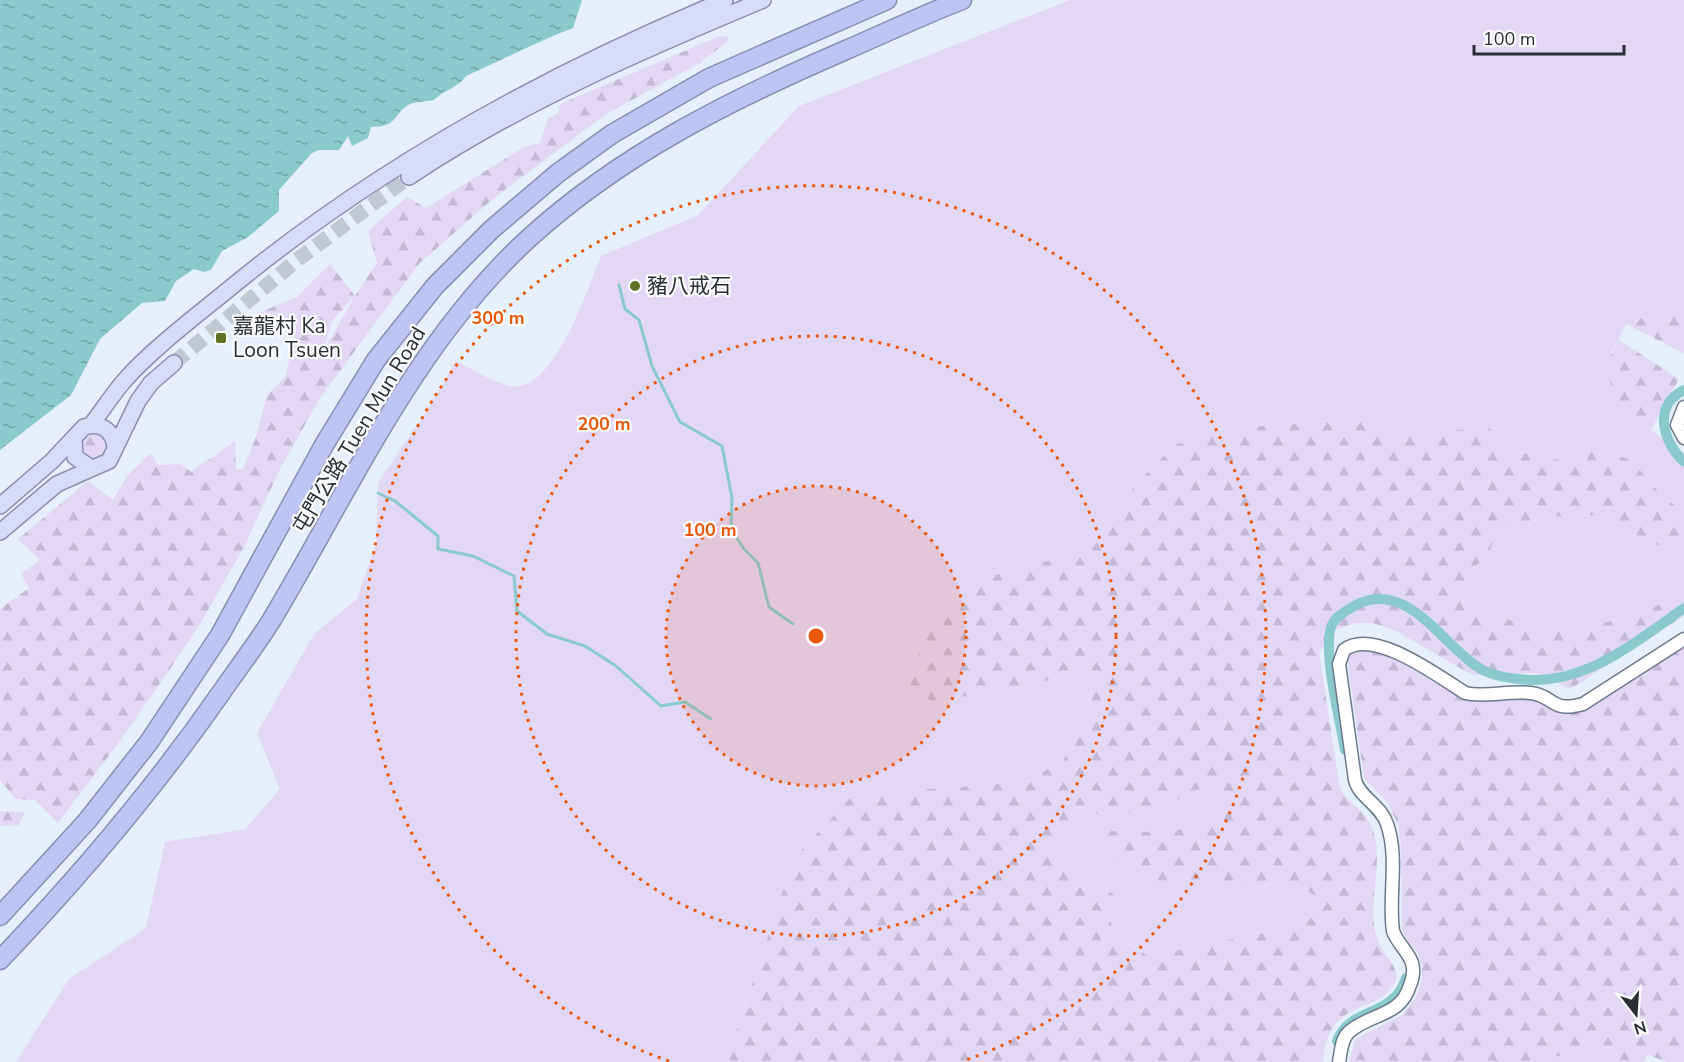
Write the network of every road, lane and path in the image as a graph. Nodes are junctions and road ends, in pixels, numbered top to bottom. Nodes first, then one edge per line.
1 (763, 0) edge
2 (887, 0) edge
3 (962, 0) edge
4 (722, 7) edge
5 (410, 177) tunnel mouth
6 (174, 363) tunnel mouth
7 (1684, 407) edge
8 (91, 425) junction
9 (74, 438) junction
10 (1684, 438) edge
11 (115, 447) junction
12 (90, 467) junction
13 (0, 506) edge
14 (0, 532) edge
15 (1684, 639) edge
16 (0, 916) edge
17 (0, 960) edge
18 (1340, 1062) edge

1 - 4 main road
2 - 16 highway, 屯門公路 Tuen Mun Road
3 - 17 highway, 屯門公路 Tuen Mun Road
4 - 5 main road
4 - 8 main road
6 - 11 main road
7 - 10 street
8 - 9 main road
8 - 11 main road
9 - 12 main road
9 - 13 main road
11 - 12 main road
12 - 14 main road
15 - 18 street

